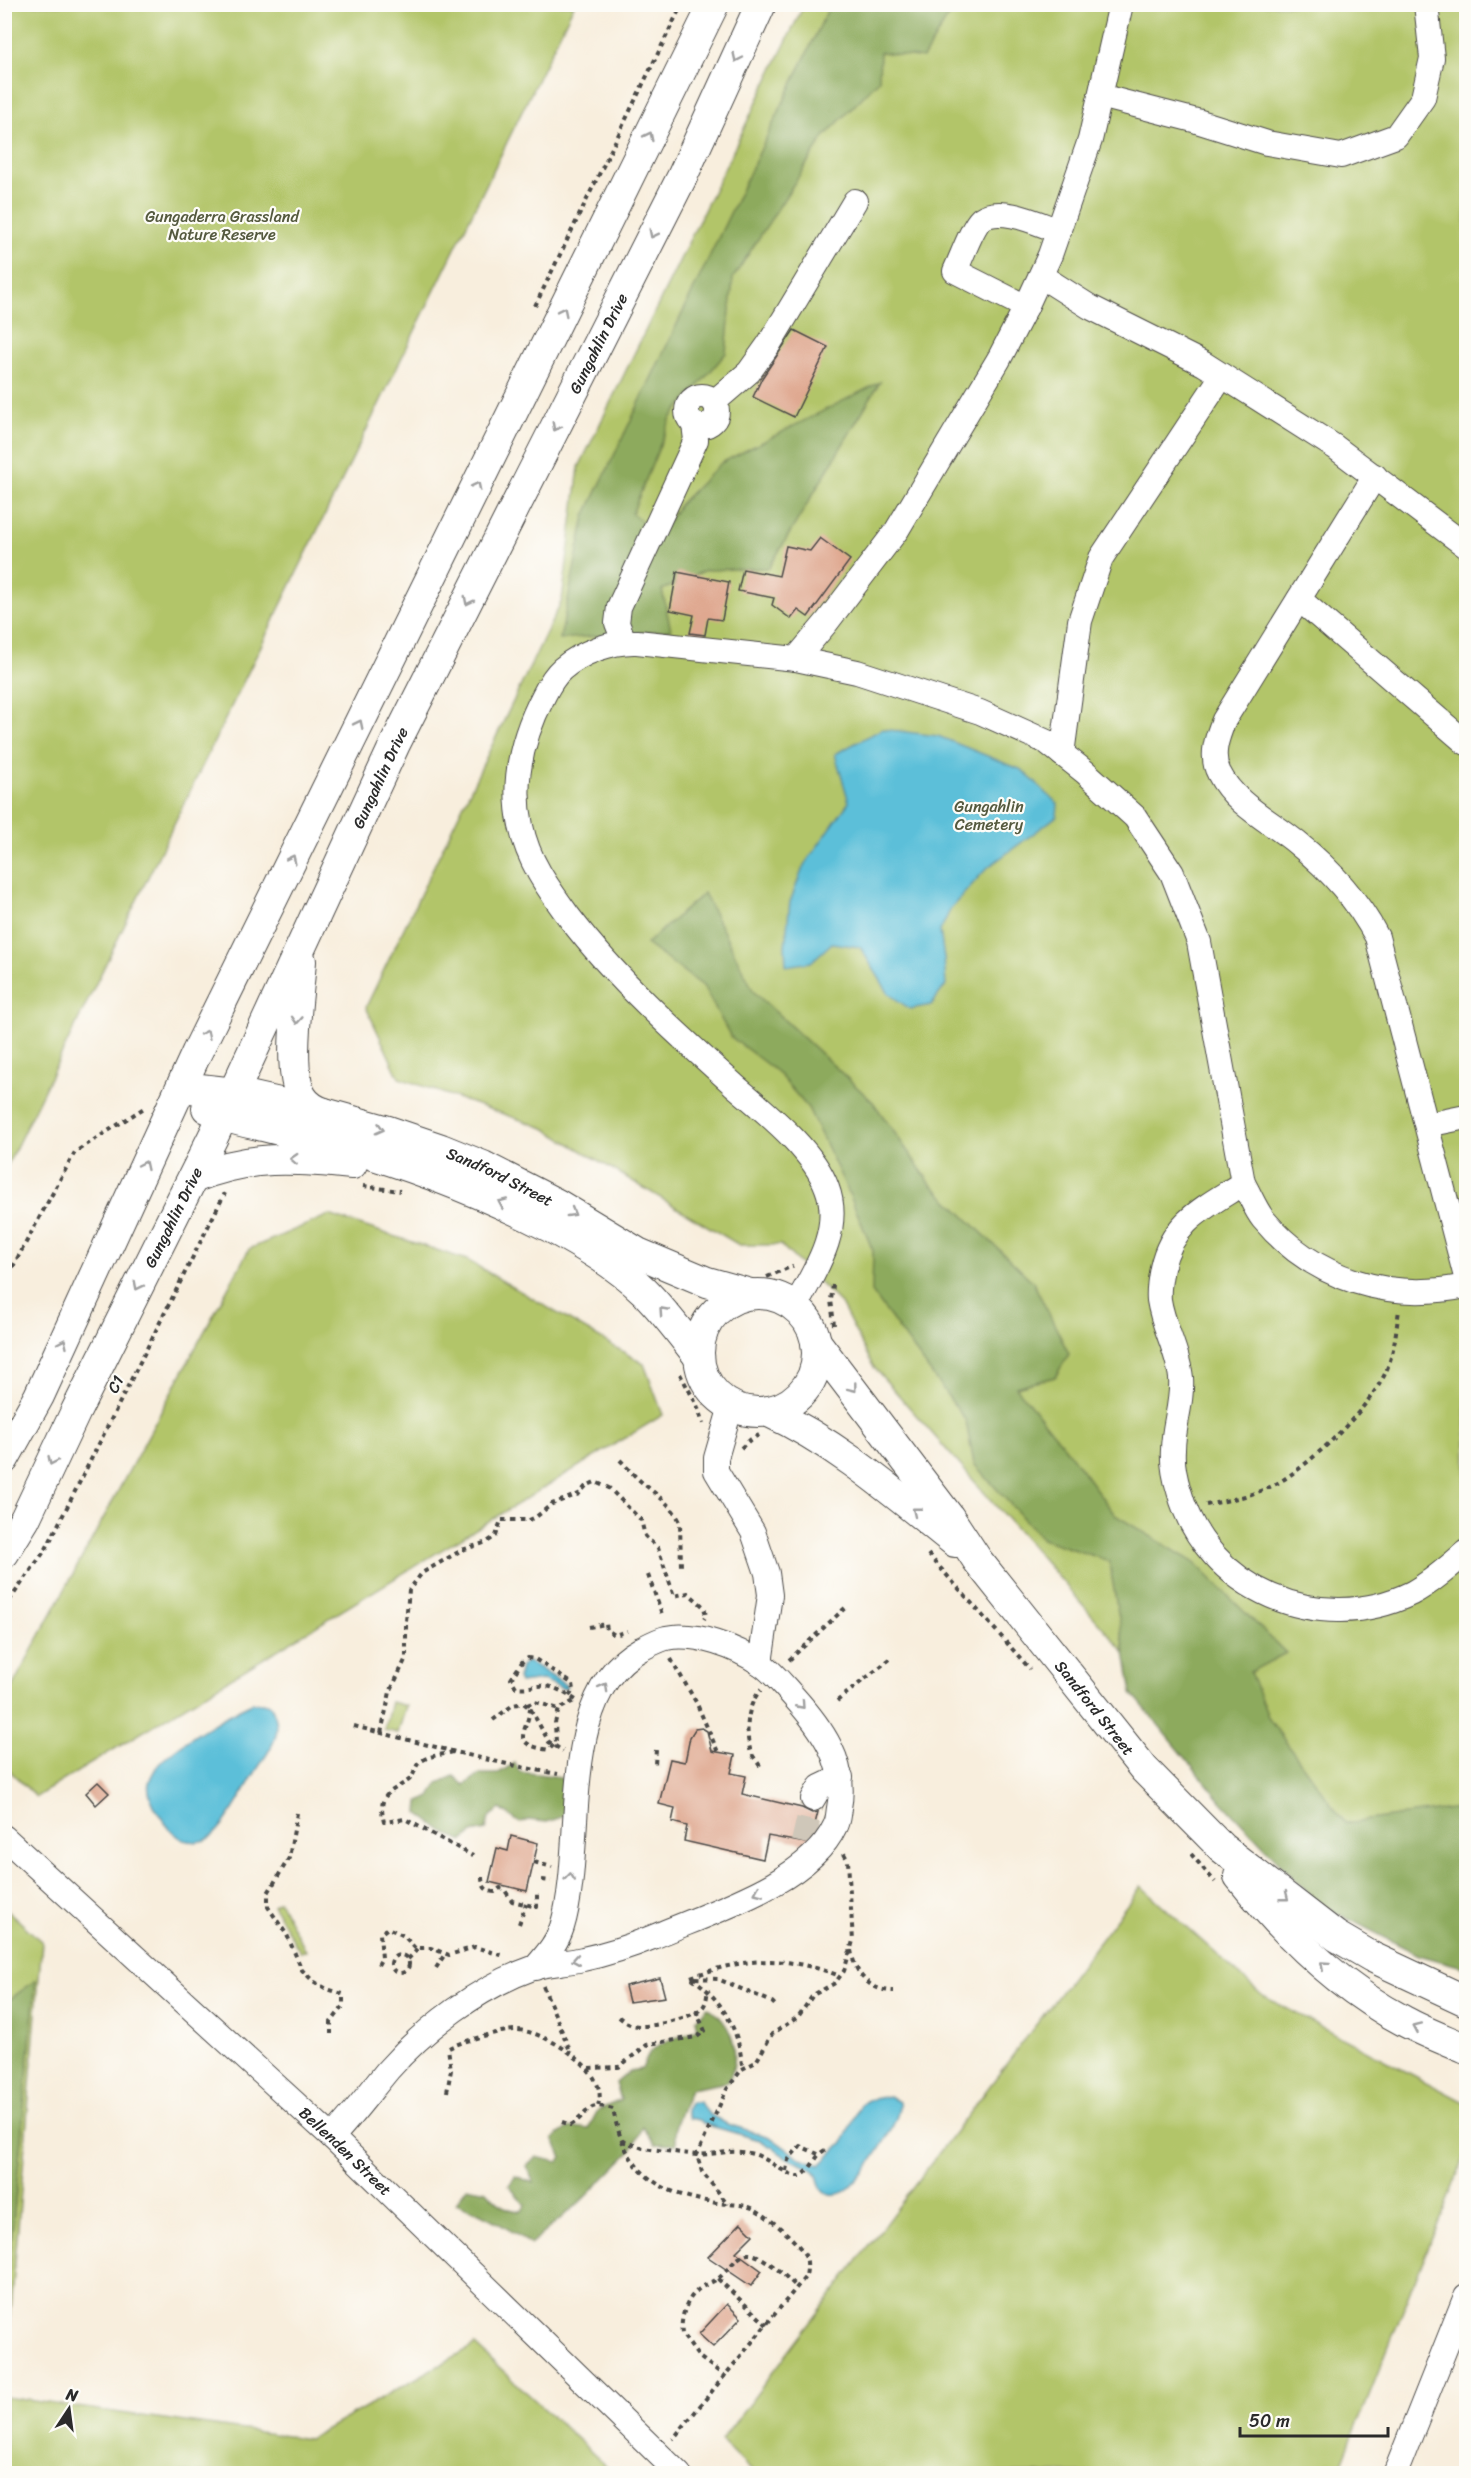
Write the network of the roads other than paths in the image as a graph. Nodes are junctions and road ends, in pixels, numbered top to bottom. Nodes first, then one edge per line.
1 (714, 4) edge
2 (761, 4) edge
3 (1121, 4) edge
4 (1426, 4) edge
5 (1100, 96) junction
6 (855, 201) dead end
7 (1059, 231) junction
8 (1041, 276) junction
9 (1026, 307) junction
10 (1222, 376) junction
11 (1375, 476) junction
12 (1464, 538) edge
13 (1299, 599) junction
14 (624, 641) junction
15 (796, 659) junction
16 (1467, 743) edge
17 (1062, 754) junction
18 (303, 940) junction
19 (181, 1088) junction
20 (229, 1104) junction
21 (324, 1113) junction
22 (1467, 1118) edge
23 (1427, 1125) junction
24 (193, 1178) junction
25 (1244, 1183) junction
26 (455, 1184) junction
27 (1467, 1277) edge
28 (1467, 1286) edge
29 (750, 1294) junction
30 (795, 1307) junction
31 (816, 1342) junction
32 (689, 1364) junction
33 (731, 1406) junction
34 (769, 1412) junction
35 (4, 1459) edge
36 (1467, 1552) edge
37 (4, 1553) edge
38 (978, 1561) junction
39 (760, 1663) junction
40 (841, 1777) junction
41 (813, 1799) tunnel mouth
42 (4, 1837) edge
43 (803, 1843) tunnel mouth
44 (1222, 1848) junction
45 (796, 1871) junction
46 (528, 1971) junction
47 (1408, 1975) junction
48 (1467, 1987) edge
49 (1467, 2001) edge
50 (1467, 2049) edge
51 (332, 2137) junction
52 (1465, 2304) edge
53 (679, 2474) edge
54 (1395, 2474) edge

19 -> 1 main road
2 -> 18 main road, Gungahlin Drive
3 - 5 street
4 - 5 street
5 - 7 street
6 - 14 street
7 - 8 street
7 - 9 street
8 - 9 street
8 - 10 street
9 - 15 street
10 - 11 street
10 - 17 street
11 - 12 street
11 - 13 street
13 - 16 street
13 - 23 street
14 - 15 street
14 - 30 street
15 - 17 street
17 - 25 street
18 - 20 main road, Gungahlin Drive
18 -> 21 main road
19 - 20 main road
35 -> 19 main road
20 - 21 main road, Sandford Street
20 - 24 main road, Gungahlin Drive
20 - 26 main road, Sandford Street
21 -> 29 main road, Sandford Street
22 - 23 street
23 - 27 street
26 -> 24 main road
24 -> 37 main road, Gungahlin Drive
25 - 28 street
25 - 36 street
32 -> 26 main road, Sandford Street
29 - 30 main road
29 - 32 main road
30 - 31 main road
31 - 34 main road
31 -> 38 main road, Sandford Street
32 - 33 main road
33 - 34 main road
33 - 39 street
38 -> 34 main road, Sandford Street
38 - 44 main road, Sandford Street
39 -> 40 street
46 -> 39 street
40 - 41 street
40 - 45 street
42 - 51 street, Bellenden Street
43 - 45 street
44 -> 47 main road, Sandford Street
50 -> 44 main road, Sandford Street
45 -> 46 street
46 - 51 street
47 - 48 main road
47 - 49 main road, Sandford Street
51 - 53 street, Bellenden Street
52 - 54 street

